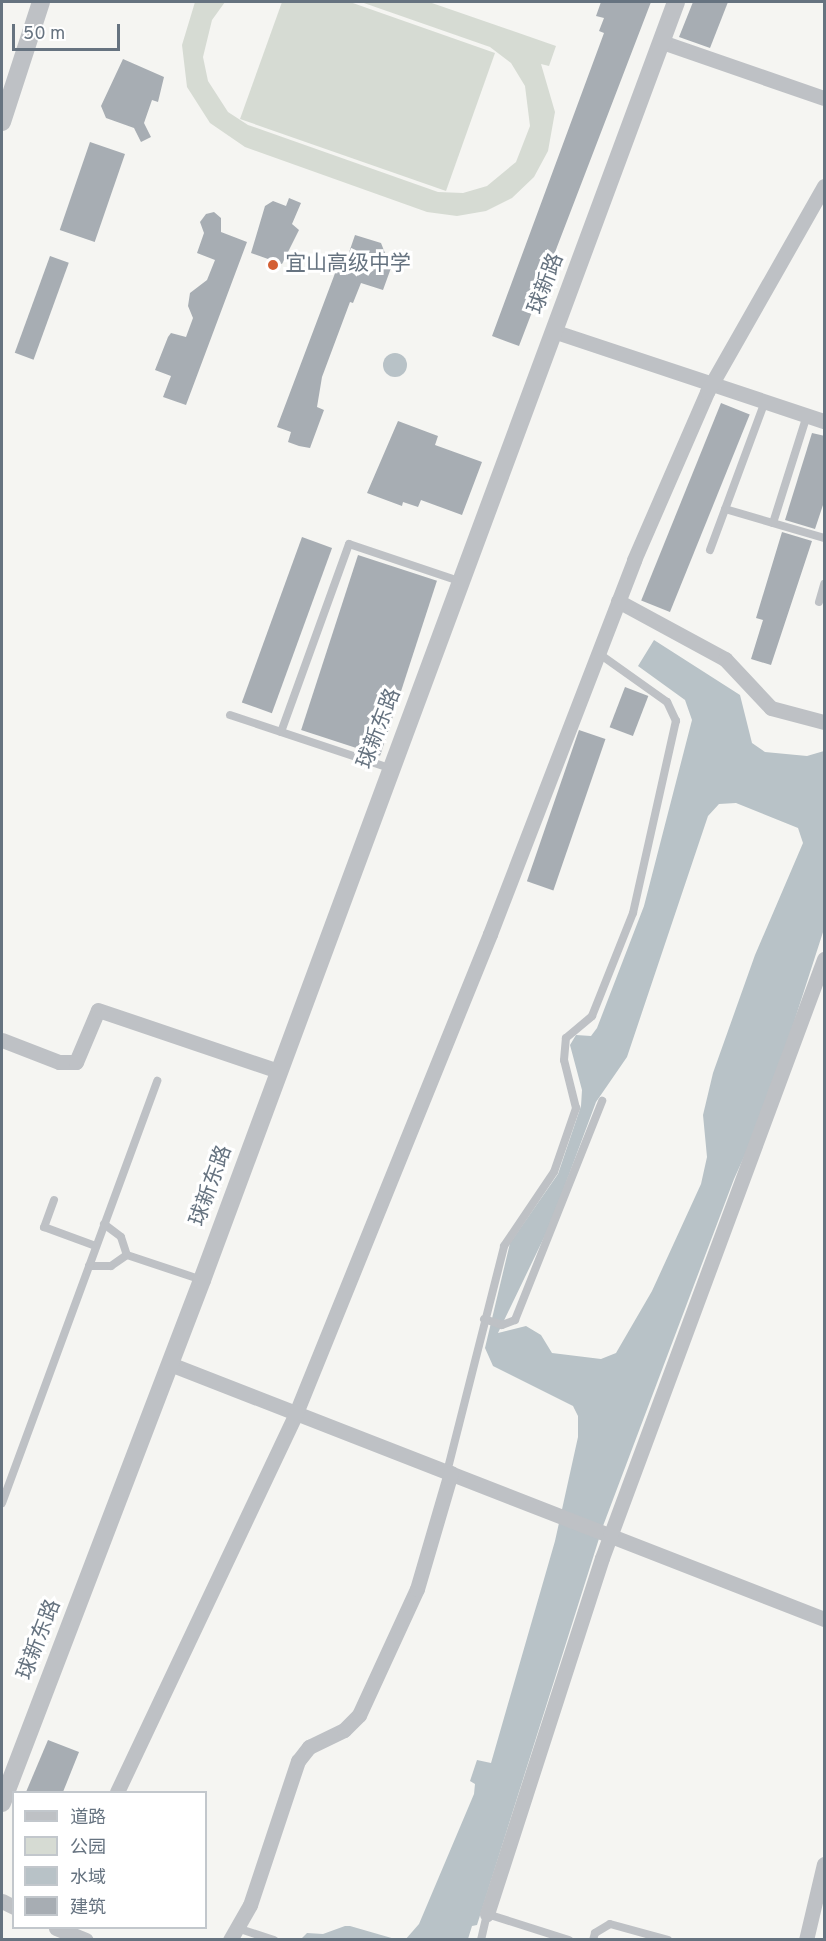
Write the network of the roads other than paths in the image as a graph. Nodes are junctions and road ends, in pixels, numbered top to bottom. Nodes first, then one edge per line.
1 (41, 2) edge
2 (676, 2) edge
3 (662, 42) junction
4 (825, 98) edge
5 (2, 122) edge
6 (825, 186) edge
7 (553, 331) junction
8 (711, 384) junction
9 (765, 401) junction
10 (807, 415) junction
11 (825, 421) edge
12 (725, 509) junction
13 (773, 523) junction
14 (825, 538) edge
15 (710, 550) dead end
16 (459, 581) junction
17 (825, 584) edge
18 (618, 601) junction
19 (819, 602) dead end
20 (598, 653) junction
21 (230, 715) dead end
22 (825, 722) edge
23 (281, 732) junction
24 (389, 768) junction
25 (825, 959) edge
26 (2, 1040) edge
27 (278, 1071) junction
28 (157, 1081) dead end
29 (602, 1101) dead end
30 (54, 1200) dead end
31 (104, 1224) junction
32 (96, 1246) junction
33 (127, 1254) junction
34 (89, 1266) junction
35 (202, 1280) junction
36 (487, 1320) junction
37 (170, 1364) junction
38 (296, 1413) junction
39 (449, 1473) junction
40 (2, 1503) edge
41 (608, 1535) junction
42 (825, 1619) edge
43 (117, 1791) edge
44 (2, 1803) edge
45 (825, 1864) edge
46 (487, 1914) junction
47 (58, 1929) edge
48 (234, 1934) edge
49 (86, 1940) edge
50 (274, 1940) edge
51 (481, 1940) edge
52 (569, 1940) edge
53 (593, 1940) edge
54 (668, 1940) edge
55 (806, 1940) edge

1 - 5 street
2 - 3 street, 球新路
3 - 4 street
3 - 7 street, 球新路
6 - 8 street
7 - 8 street
7 - 16 street, 球新路
8 - 9 street
8 - 18 street
9 - 10 street
9 - 12 lane
10 - 11 street
10 - 13 lane
12 - 13 lane
12 - 15 lane
13 - 14 lane
16 - 23 lane
16 - 24 street, 球新东路
17 - 19 lane
18 - 20 street
18 - 22 street
20 - 36 lane
20 - 38 street
21 - 23 lane
23 - 24 lane
24 - 27 street, 球新东路
25 - 41 street
26 - 27 street
27 - 35 street, 球新东路
28 - 31 lane
29 - 36 lane
30 - 32 lane
31 - 32 lane
31 - 33 lane
32 - 34 lane
33 - 34 lane
33 - 35 lane
34 - 40 lane
35 - 37 street, 球新东路
36 - 39 lane
37 - 38 street
37 - 44 street, 球新东路
38 - 39 street
38 - 43 street
39 - 41 street
39 - 48 street
41 - 42 street
41 - 46 street
45 - 55 street
46 - 51 lane
46 - 52 lane
47 - 49 street
48 - 50 lane
53 - 54 lane

